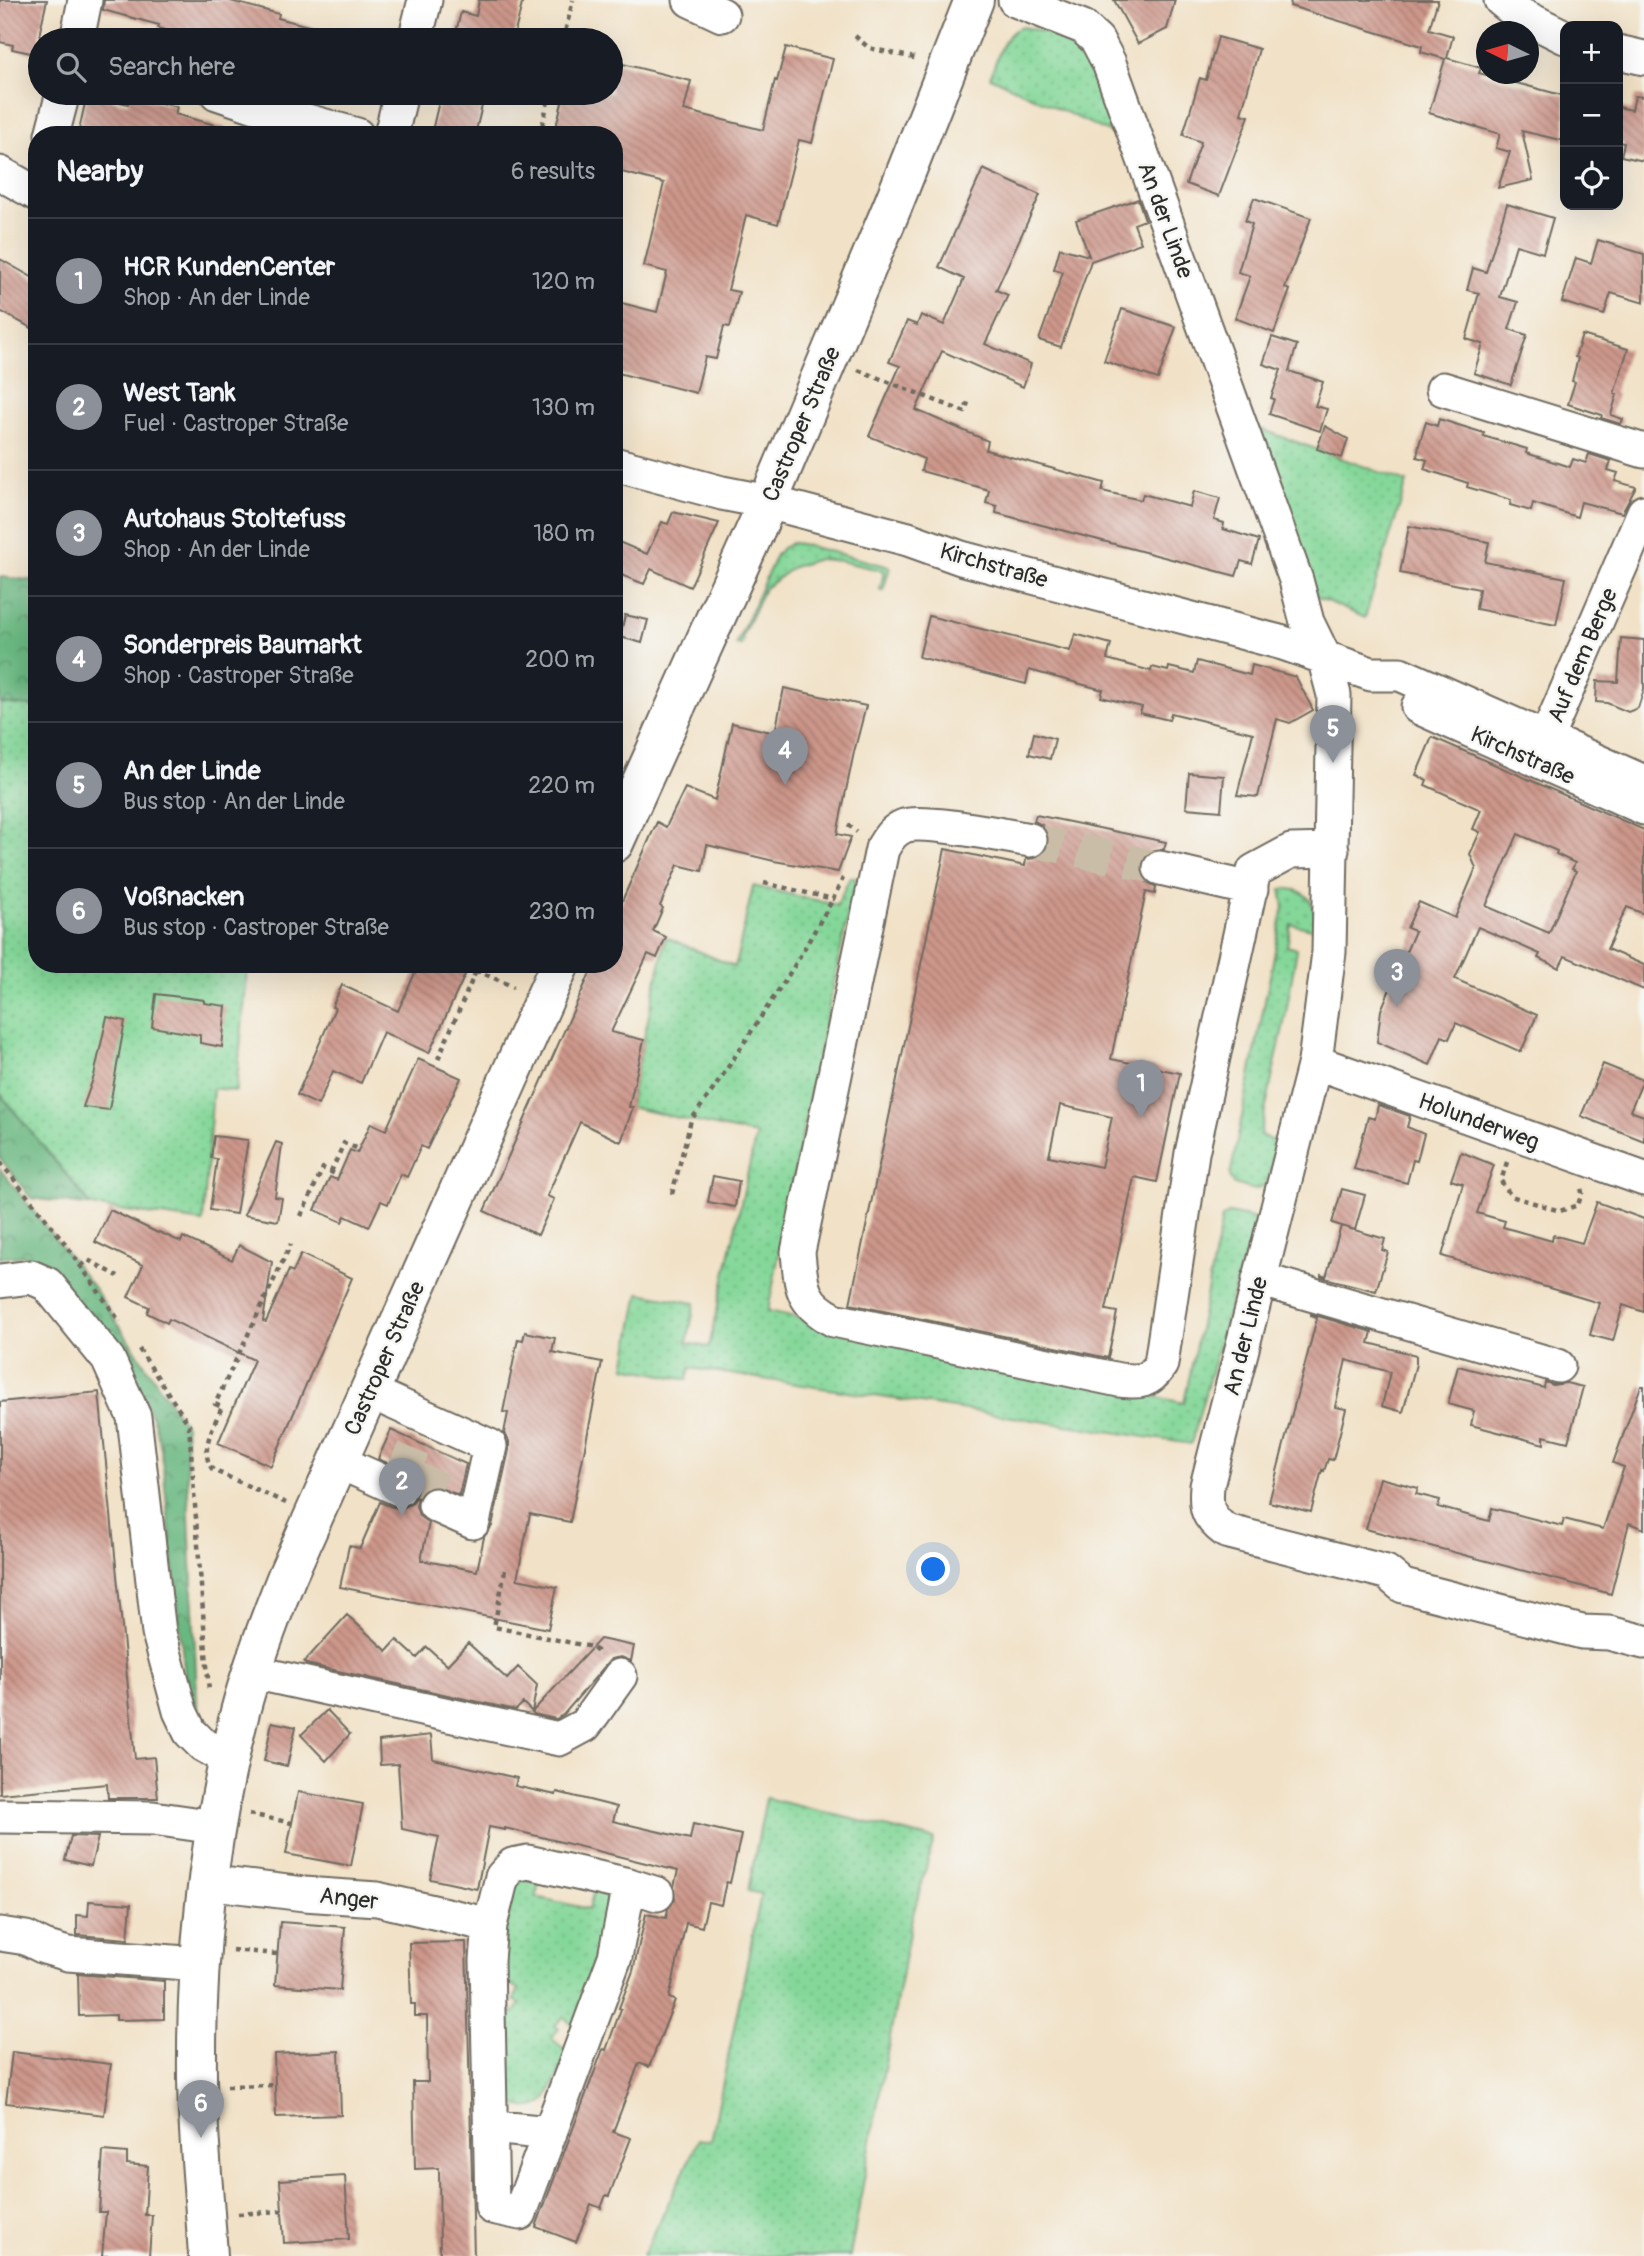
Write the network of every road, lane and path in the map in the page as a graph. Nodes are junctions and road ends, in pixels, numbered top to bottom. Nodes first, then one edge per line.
1 (85, 0) edge
2 (425, 0) edge
3 (573, 0) edge
4 (690, 0) edge
5 (974, 0) edge
6 (1015, 0) edge
7 (1501, 0) edge
8 (722, 15) dead end
9 (81, 28) edge
10 (418, 28) edge
11 (566, 28) edge
12 (1560, 34) edge
13 (855, 36) dead end
14 (1623, 53) edge
15 (1644, 58) edge
16 (946, 70) junction
17 (60, 105) edge
18 (252, 105) edge
19 (398, 105) edge
20 (547, 105) edge
21 (54, 126) edge
22 (325, 126) edge
23 (393, 126) edge
24 (542, 126) edge
25 (0, 173) edge
26 (28, 186) edge
27 (828, 358) junction
28 (1443, 389) dead end
29 (968, 402) dead end
30 (1644, 451) edge
31 (623, 466) edge
32 (768, 502) junction
33 (1644, 512) edge
34 (1324, 657) junction
35 (1541, 750) junction
36 (1644, 782) edge
37 (1644, 808) edge
38 (623, 823) edge
39 (848, 825) dead end
40 (1030, 840) tunnel mouth
41 (855, 842) dead end
42 (1332, 850) junction
43 (1160, 868) tunnel mouth
44 (846, 873) dead end
45 (764, 883) dead end
46 (1251, 888) junction
47 (834, 899) junction
48 (475, 973) edge
49 (483, 973) edge
50 (556, 973) edge
51 (544, 1000) junction
52 (438, 1059) dead end
53 (1315, 1062) junction
54 (1525, 1137) junction
55 (359, 1149) dead end
56 (1583, 1158) junction
57 (331, 1172) junction
58 (339, 1176) dead end
59 (1644, 1179) edge
60 (672, 1194) dead end
61 (301, 1216) dead end
62 (291, 1244) dead end
63 (81, 1266) dead end
64 (118, 1276) dead end
65 (1259, 1279) junction
66 (0, 1281) edge
67 (1558, 1366) dead end
68 (368, 1391) junction
69 (337, 1461) junction
70 (392, 1481) dead end
71 (435, 1505) dead end
72 (313, 1515) junction
73 (505, 1570) dead end
74 (1644, 1643) edge
75 (252, 1672) junction
76 (620, 1676) joint
77 (229, 1759) junction
78 (0, 1816) edge
79 (217, 1818) junction
80 (292, 1823) dead end
81 (206, 1882) junction
82 (490, 1925) junction
83 (0, 1934) edge
84 (277, 1954) dead end
85 (199, 1956) junction
86 (275, 2085) dead end
87 (198, 2086) junction
88 (490, 2127) junction
89 (550, 2133) junction
90 (282, 2211) dead end
91 (206, 2216) junction
92 (208, 2256) edge

1 - 9 street
2 - 10 street
3 - 11 path
4 - 8 street
5 - 16 main road, Castroper Straße
6 - 34 street, An der Linde
7 - 12 street
13 - 16 path
14 - 15 street
16 - 27 main road, Castroper Straße
17 - 21 street
18 - 22 street
19 - 23 street
20 - 24 path
25 - 26 street
27 - 29 path
27 - 32 main road, Castroper Straße
28 - 30 street
31 - 32 street, Kirchstraße
32 - 34 street, Kirchstraße
32 - 38 main road, Castroper Straße
33 - 35 street, Auf dem Berge
34 - 35 street, Kirchstraße
34 - 42 street, An der Linde
35 - 36 street, Kirchstraße
35 - 37 street, Kirchstraße
39 - 41 path
40 - 46 street
42 - 46 street
42 - 53 street, An der Linde
43 - 46 street
44 - 47 path
45 - 47 path
47 - 60 path
48 - 52 path
49 - 51 path
50 - 51 main road, Castroper Straße
51 - 68 main road, Castroper Straße
53 - 54 street, Holunderweg
53 - 65 street, An der Linde
54 - 56 street, Holunderweg
54 - 56 path
55 - 57 path
56 - 59 street, Holunderweg
57 - 58 path
57 - 61 path
62 - 72 path
63 - 64 path
65 - 67 street
65 - 74 street, An der Linde
66 - 77 street
68 - 69 main road, Castroper Straße
68 - 71 street
69 - 70 street
69 - 72 main road, Castroper Straße
72 - 75 main road, Castroper Straße
73 - 76 path
75 - 76 street
75 - 77 main road, Castroper Straße
77 - 79 main road, Castroper Straße
78 - 79 street
79 - 80 path
79 - 81 main road, Castroper Straße
81 - 82 street, Anger
81 - 85 main road, Castroper Straße
82 - 88 street
82 - 89 street
83 - 85 street
84 - 85 path
85 - 87 main road, Castroper Straße
86 - 87 path
87 - 91 main road, Castroper Straße
88 - 89 street
88 - 89 street
90 - 91 path
91 - 92 main road, Castroper Straße

